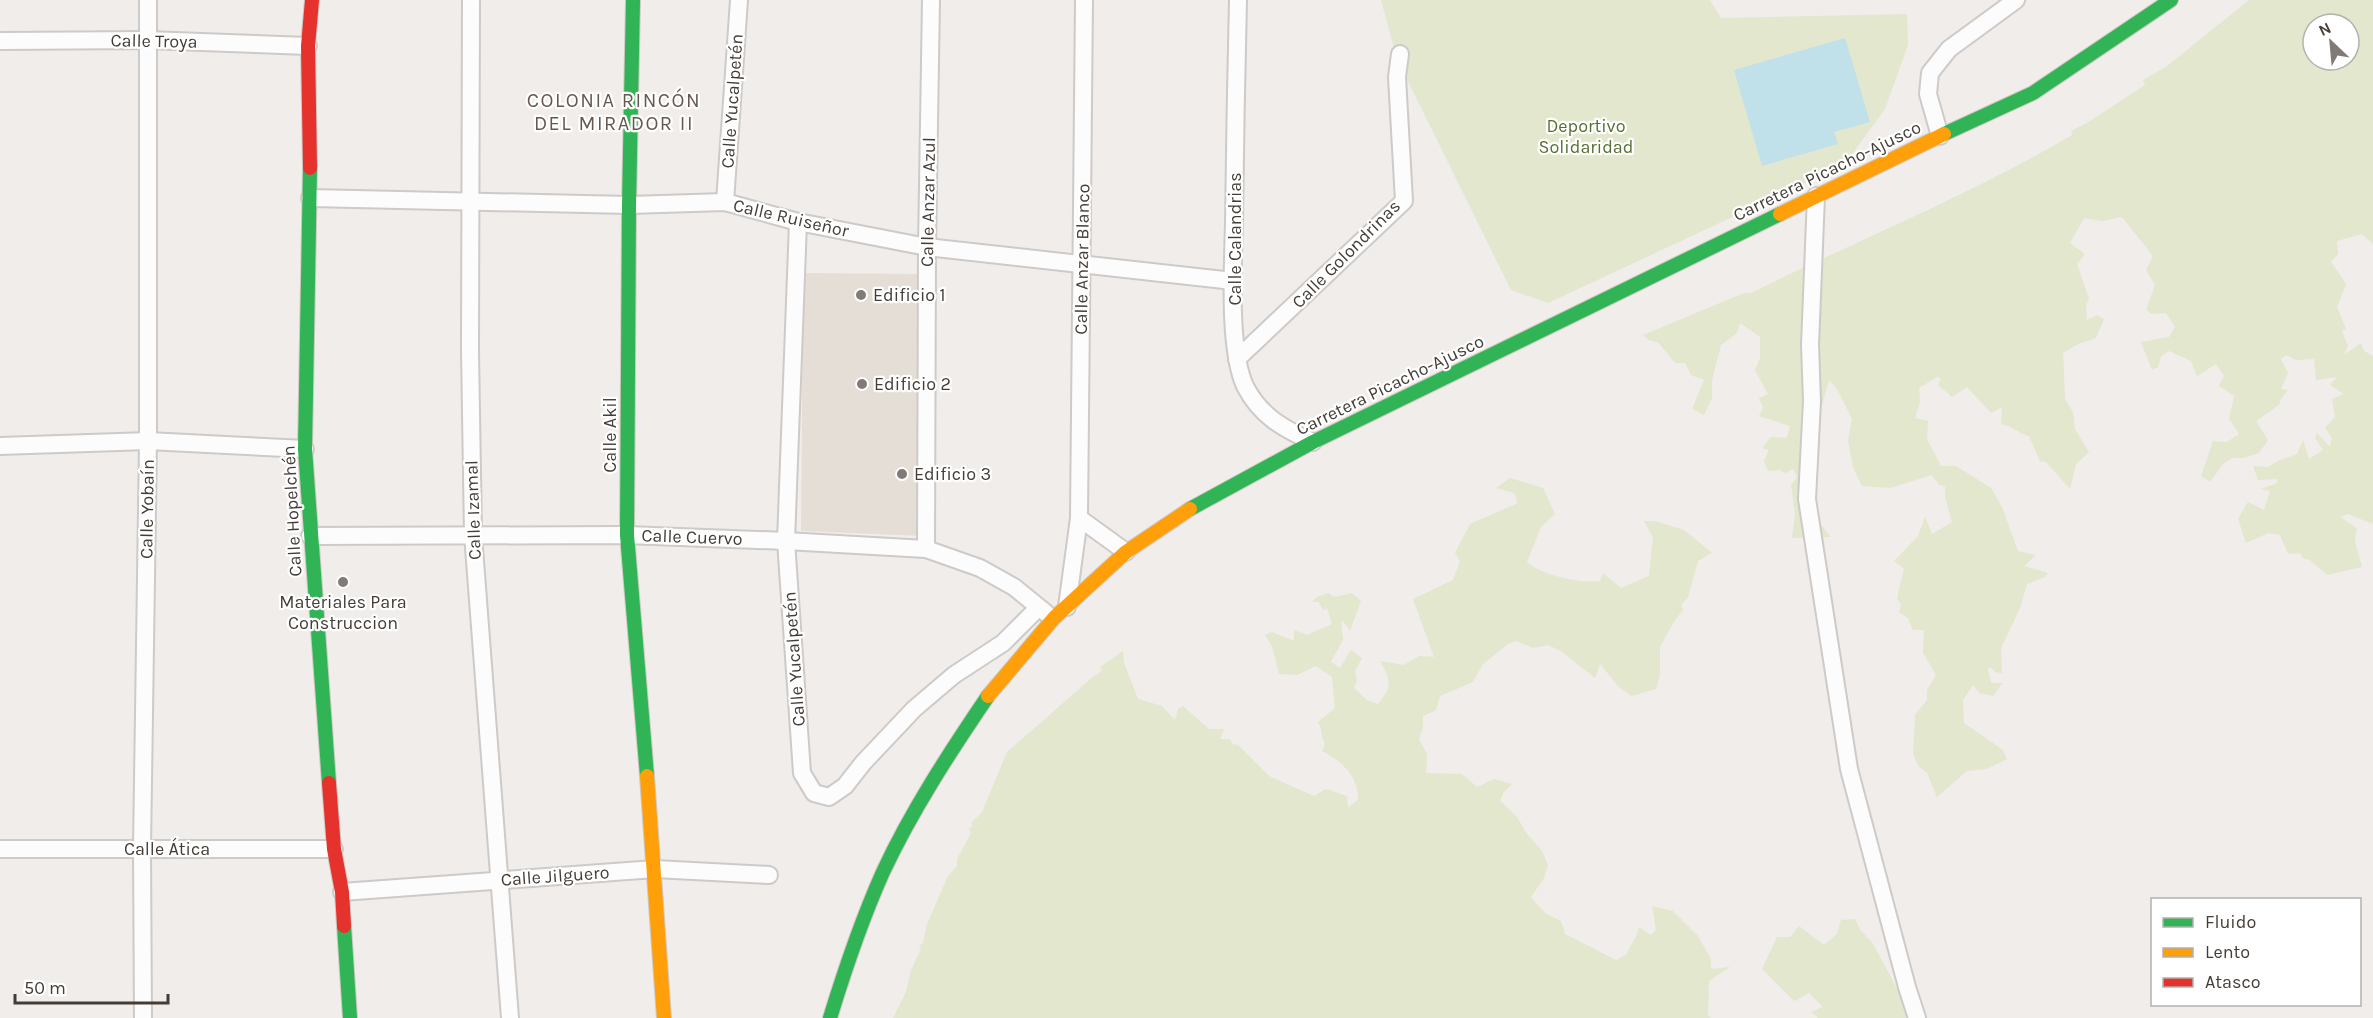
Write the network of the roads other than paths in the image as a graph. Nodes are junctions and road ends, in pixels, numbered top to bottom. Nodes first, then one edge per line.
1 (148, 0) edge
2 (312, 0) edge
3 (471, 0) edge
4 (633, 0) edge
5 (739, 0) edge
6 (931, 0) edge
7 (1084, 0) edge
8 (1238, 0) edge
9 (2016, 0) edge
10 (2171, 0) edge
11 (147, 40) junction
12 (0, 41) edge
13 (308, 46) junction
14 (1400, 54) dead end
15 (1940, 136) junction
16 (1816, 196) junction
17 (310, 198) junction
18 (471, 201) junction
19 (725, 202) junction
20 (629, 205) junction
21 (798, 222) junction
22 (927, 247) junction
23 (1082, 264) junction
24 (1233, 281) junction
25 (1237, 360) junction
26 (148, 441) junction
27 (1313, 442) junction
28 (0, 446) edge
29 (305, 449) junction
30 (1079, 518) junction
31 (472, 535) junction
32 (627, 535) junction
33 (310, 536) junction
34 (786, 541) junction
35 (926, 549) junction
36 (1126, 552) junction
37 (1038, 608) junction
38 (1060, 613) junction
39 (0, 849) edge
40 (142, 849) junction
41 (334, 849) junction
42 (655, 869) junction
43 (769, 874) dead end
44 (501, 879) junction
45 (342, 892) junction
46 (143, 1018) edge
47 (350, 1018) edge
48 (510, 1018) edge
49 (664, 1018) edge
50 (830, 1018) edge
51 (1917, 1018) edge

1 - 11 street, Calle Yobaín
2 - 13 street, Calle Hopelchén
3 - 18 street, Calle Izamal
4 - 20 street, Calle Akil
5 - 19 street, Calle Yucalpetén
6 - 22 street, Calle Anzar Azul
7 - 23 street, Calle Anzar Blanco
8 - 24 street, Calle Calandrias
9 - 15 street
10 - 15 street, Carretera Picacho-Ajusco
11 - 12 street, Calle Troya
11 - 13 street, Calle Troya
11 - 26 street, Calle Yobaín
13 - 17 street, Calle Hopelchén
14 - 25 street, Calle Golondrinas
15 - 16 street, Carretera Picacho-Ajusco
16 - 27 street, Carretera Picacho-Ajusco
16 - 51 street
17 - 18 street, Calle Ruiseñor
17 - 29 street, Calle Hopelchén
18 - 20 street, Calle Ruiseñor
18 - 31 street, Calle Izamal
19 - 20 street, Calle Ruiseñor
19 - 21 street, Calle Ruiseñor
20 - 32 street, Calle Akil
21 - 22 street, Calle Ruiseñor
21 - 34 street, Calle Yucalpetén
22 - 23 street, Calle Ruiseñor
22 - 35 street, Calle Anzar Azul
23 - 24 street, Calle Ruiseñor
23 - 30 street, Calle Anzar Blanco
24 - 25 street, Calle Calandrias
25 - 27 street, Calle Calandrias
26 - 28 street
26 - 29 street
26 - 40 street, Calle Yobaín
27 - 36 street, Carretera Picacho-Ajusco
29 - 33 street, Calle Hopelchén
30 - 36 street
30 - 38 street, Calle Anzar Blanco
31 - 32 street, Calle Cuervo
31 - 33 street, Calle Cuervo
31 - 44 street, Calle Izamal
32 - 34 street, Calle Cuervo
32 - 42 street, Calle Akil
33 - 41 street, Calle Hopelchén
34 - 35 street, Calle Cuervo
34 - 37 street, Calle Yucalpetén
35 - 37 street, Calle Cuervo
36 - 38 street, Carretera Picacho-Ajusco
37 - 38 street, Calle Cuervo
38 - 50 street, Carretera Picacho-Ajusco
39 - 40 street, Calle Ática
40 - 41 street, Calle Ática
40 - 46 street, Calle Yobaín
41 - 45 street, Calle Hopelchén
42 - 43 street, Calle Jilguero
42 - 44 street, Calle Jilguero
42 - 49 street, Calle Akil
44 - 45 street, Calle Jilguero
44 - 48 street, Calle Izamal
45 - 47 street, Calle Hopelchén

